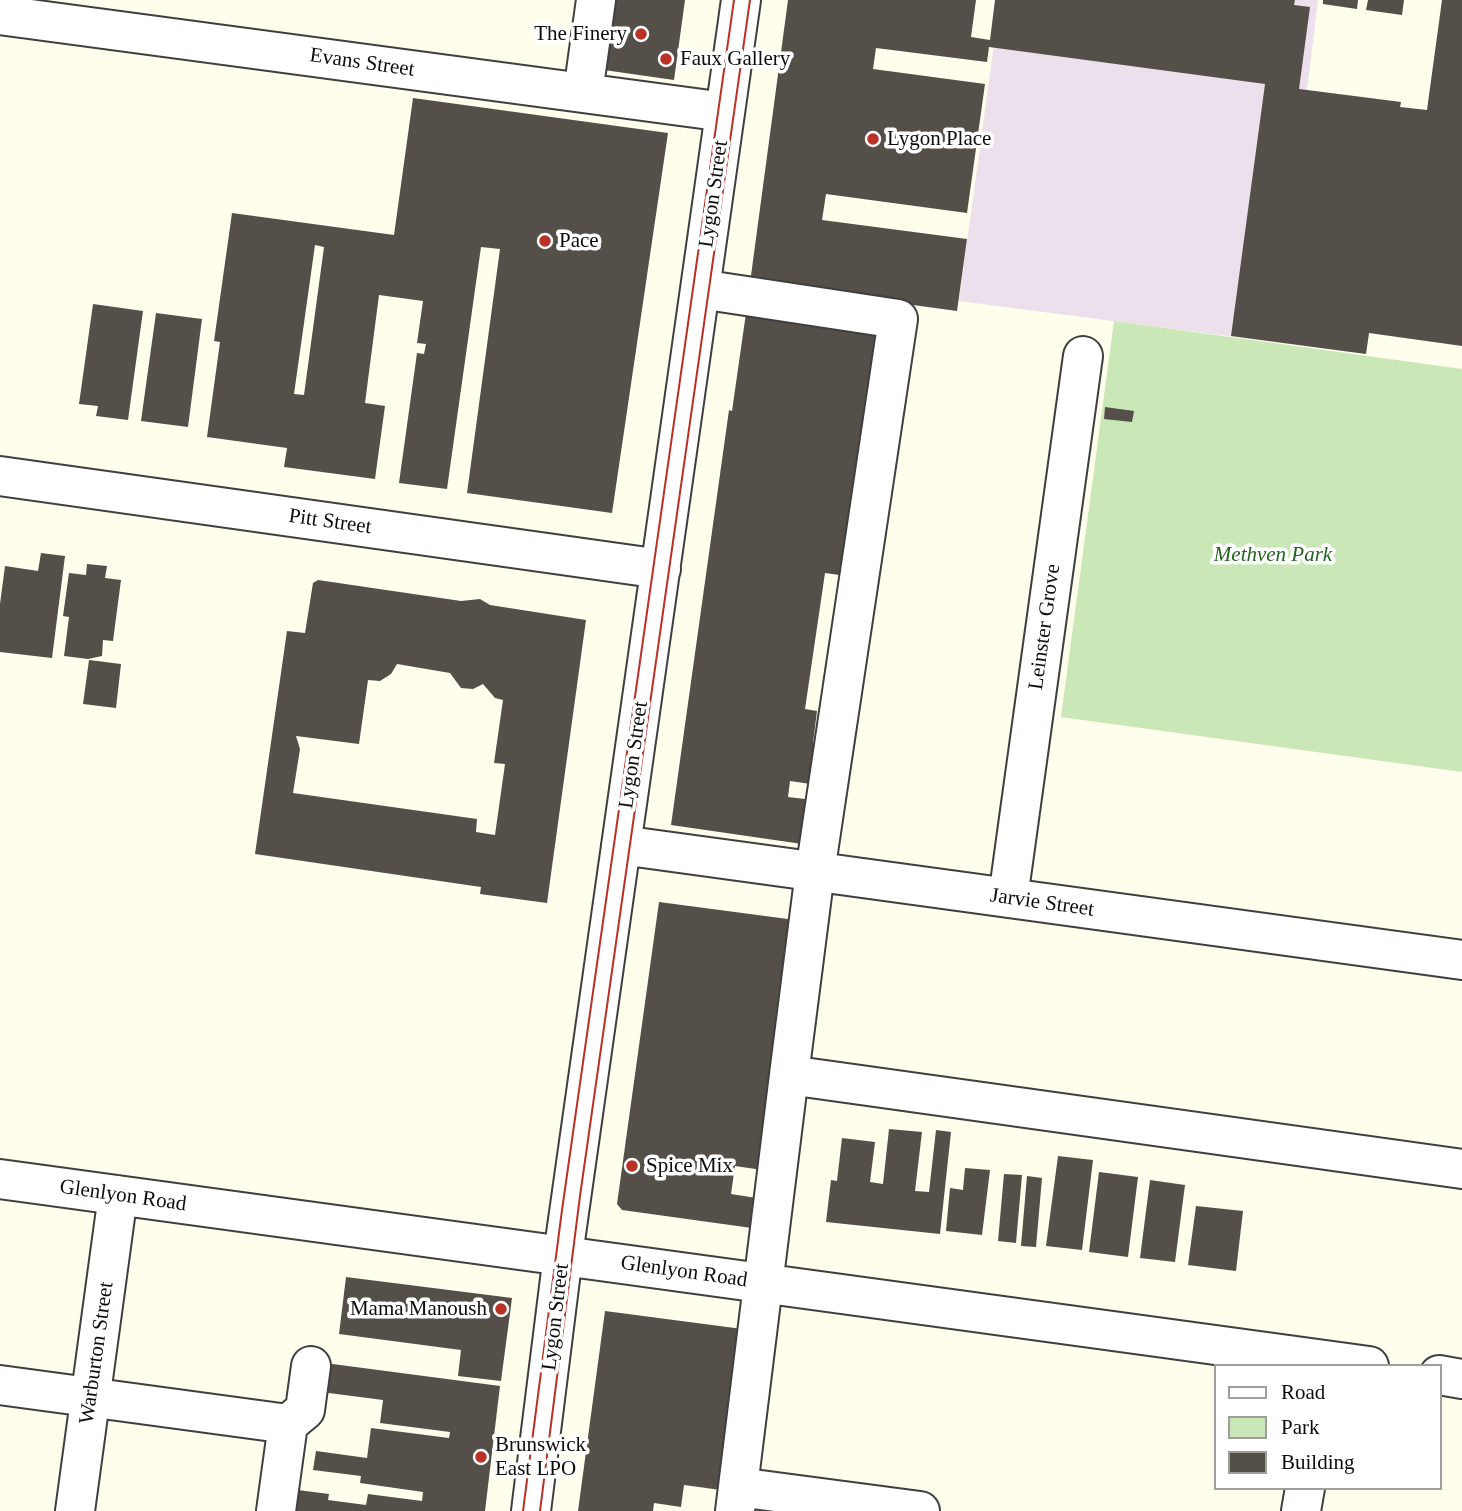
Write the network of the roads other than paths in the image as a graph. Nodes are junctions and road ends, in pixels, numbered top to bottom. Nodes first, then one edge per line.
1 (596, 0) edge
2 (741, 0) edge
3 (0, 15) edge
4 (583, 93) junction
5 (725, 112) junction
6 (700, 289) junction
7 (1083, 356) dead end
8 (0, 476) edge
9 (661, 569) junction
10 (621, 845) junction
11 (815, 872) junction
12 (1008, 898) junction
13 (1462, 960) edge
14 (789, 1075) junction
15 (1462, 1169) edge
16 (0, 1179) edge
17 (118, 1195) junction
18 (563, 1255) junction
19 (763, 1283) junction
20 (1322, 1363) edge
21 (312, 1366) dead end
22 (1441, 1376) edge
23 (1462, 1378) edge
24 (0, 1385) edge
25 (91, 1397) junction
26 (288, 1423) junction
27 (1304, 1490) edge
28 (737, 1499) edge
29 (75, 1511) edge
30 (276, 1511) edge
31 (531, 1511) edge
32 (920, 1511) edge
33 (1301, 1511) edge

1 - 4 street
2 - 5 street, Lygon Street
3 - 4 street, Evans Street
4 - 5 street, Evans Street
5 - 6 street, Lygon Street
6 - 9 street, Lygon Street
6 - 11 street
7 - 12 street, Leinster Grove
8 - 9 street, Pitt Street
9 - 10 street, Lygon Street
10 - 11 street, Jarvie Street
10 - 18 street, Lygon Street
11 - 12 street, Jarvie Street
11 - 14 street
12 - 13 street, Jarvie Street
14 - 15 street
14 - 19 street
16 - 17 street, Glenlyon Road
17 - 18 street, Glenlyon Road
17 - 25 street, Warburton Street
18 - 19 street, Glenlyon Road
18 - 31 street, Lygon Street
19 - 20 street, Glenlyon Road
19 - 28 street
21 - 26 street
22 - 23 street
24 - 25 street
25 - 26 street
25 - 29 street, Warburton Street
26 - 30 street
27 - 33 street
28 - 32 street

